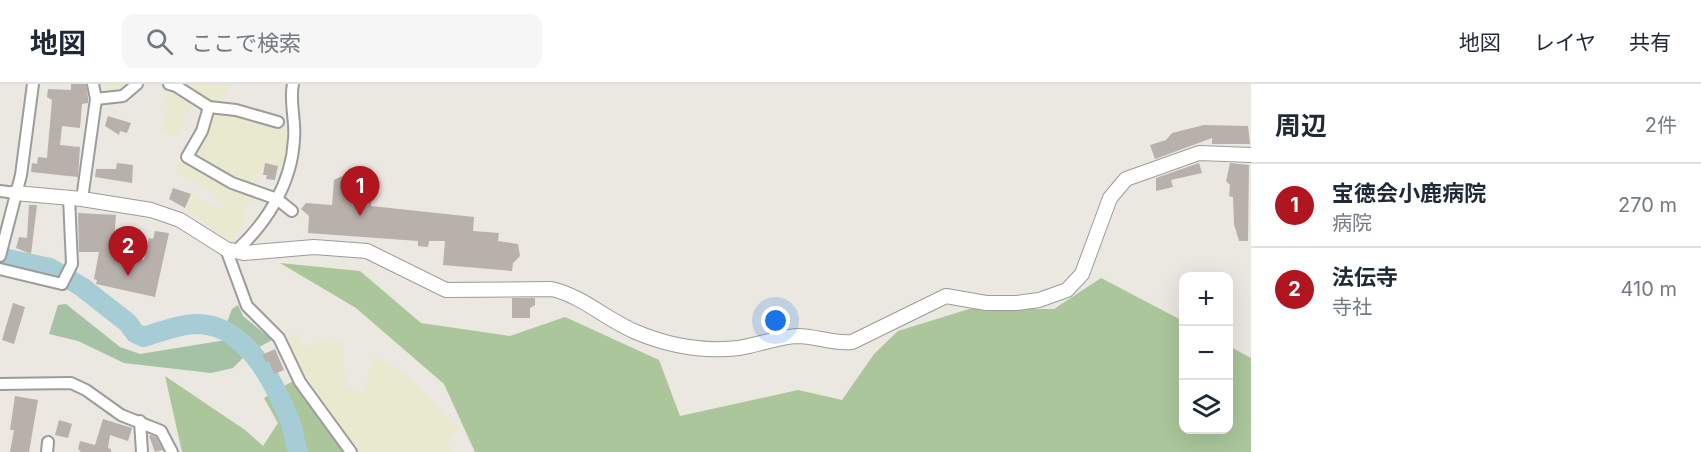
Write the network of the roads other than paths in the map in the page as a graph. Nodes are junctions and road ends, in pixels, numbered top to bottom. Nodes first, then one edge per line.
1 (33, 84) edge
2 (93, 84) edge
3 (137, 84) edge
4 (293, 84) edge
5 (174, 85) edge
6 (96, 99) junction
7 (209, 107) junction
8 (278, 122) dead end
9 (1251, 155) edge
10 (0, 191) edge
11 (15, 193) junction
12 (76, 198) junction
13 (277, 199) junction
14 (292, 211) dead end
15 (230, 250) junction
16 (0, 251) edge
17 (0, 269) edge
18 (0, 384) edge
19 (140, 421) junction
20 (142, 452) edge
21 (172, 452) edge
22 (351, 452) edge

1 - 11 street
2 - 6 street
3 - 6 street
4 - 13 street
5 - 7 street
6 - 12 street
7 - 8 street
7 - 13 street
9 - 15 street
10 - 11 street
11 - 12 street
11 - 16 street
12 - 15 street
12 - 17 street
13 - 14 street
13 - 15 street
15 - 22 street
18 - 19 street
19 - 20 street
19 - 21 street

